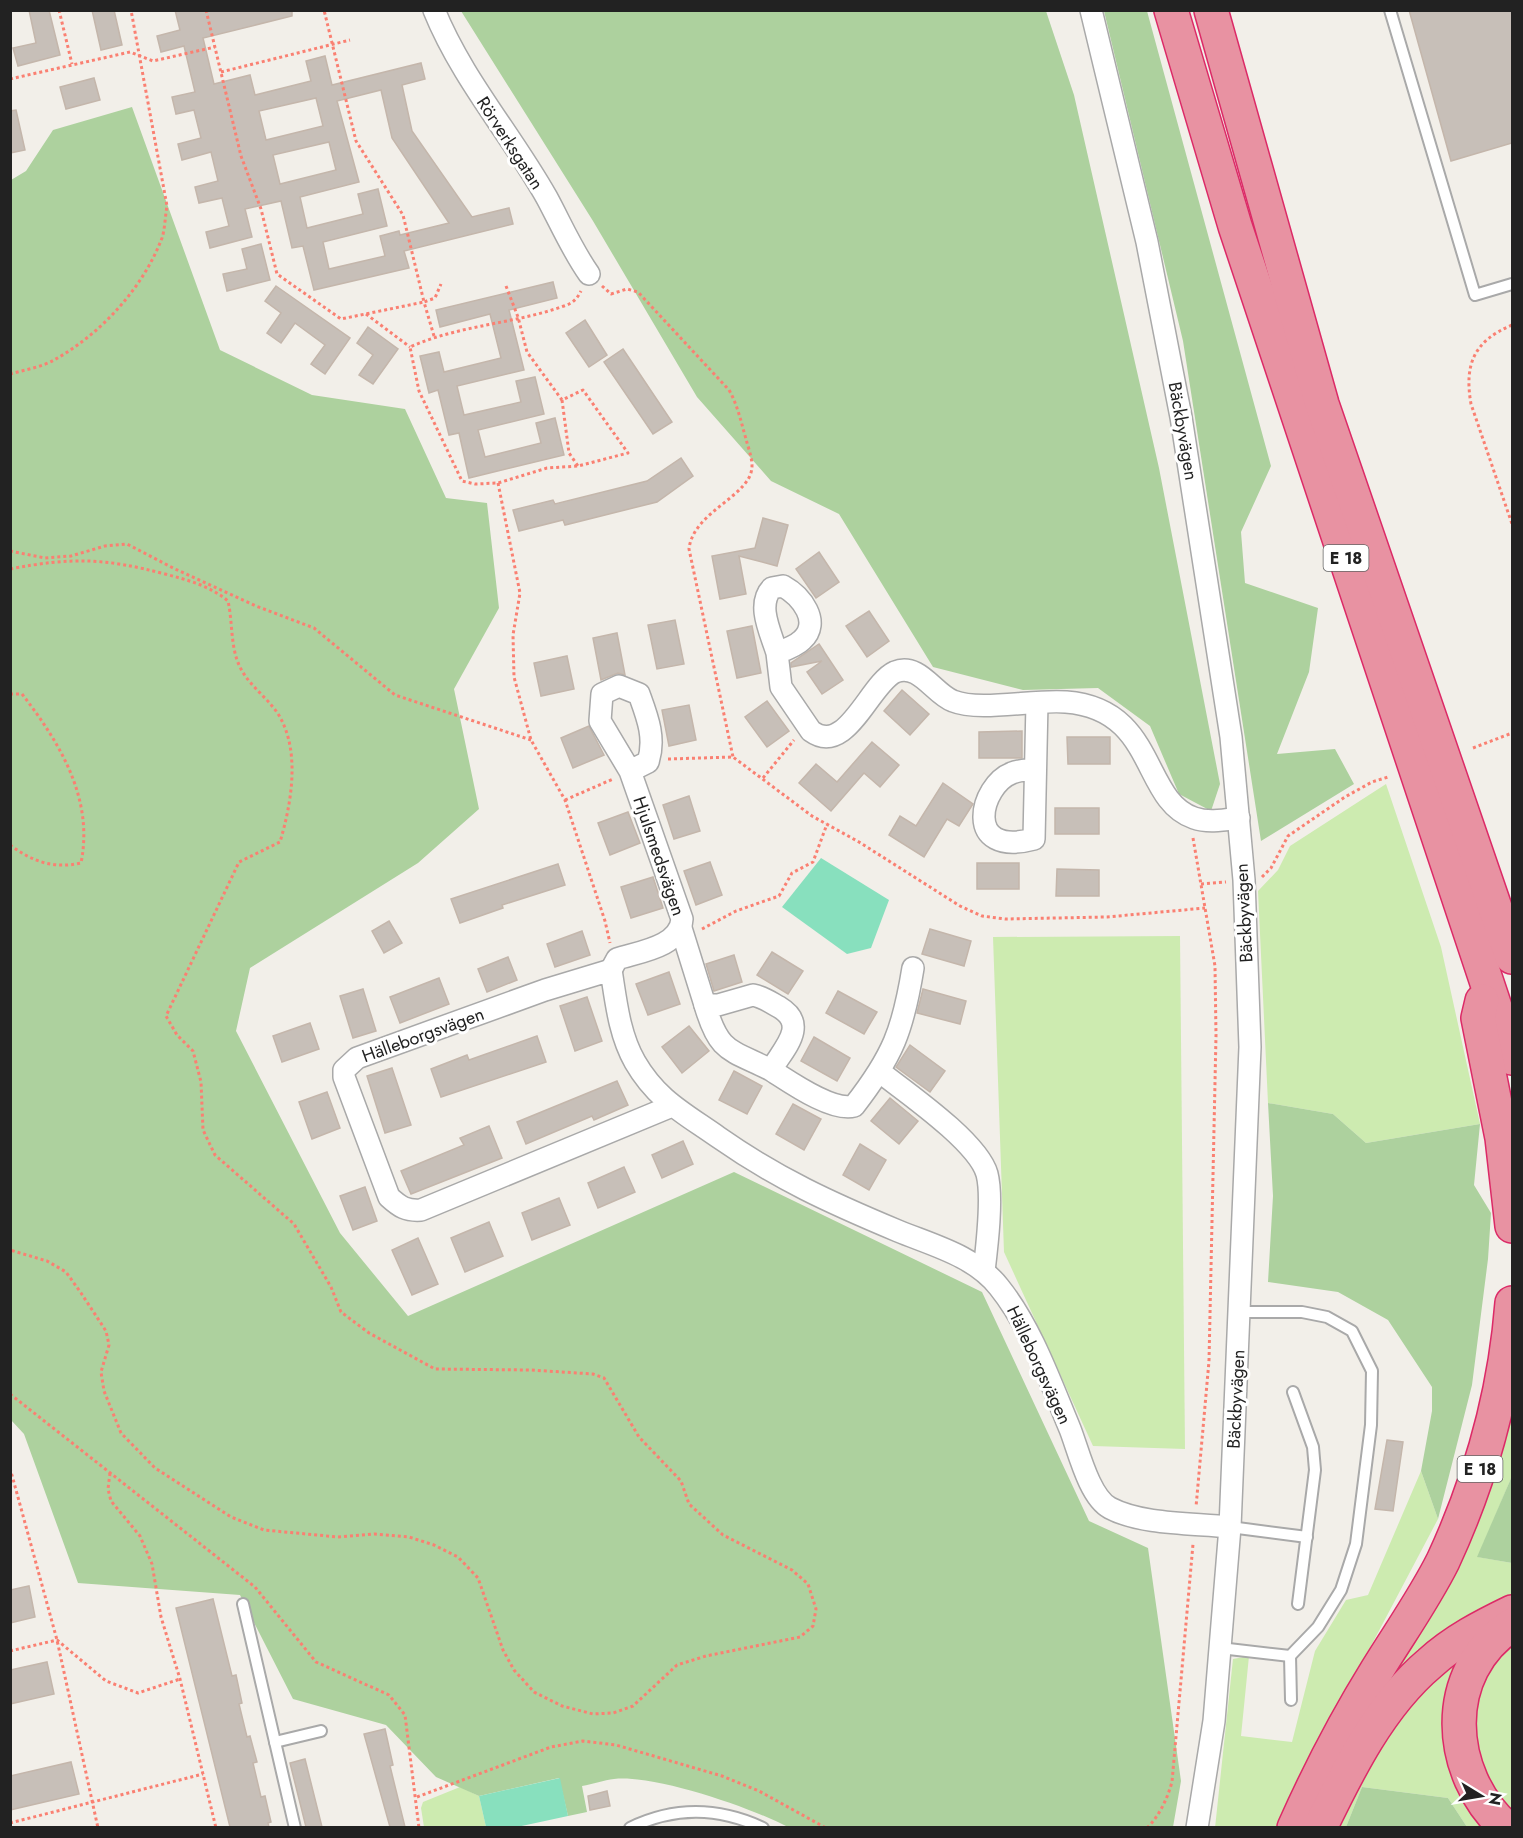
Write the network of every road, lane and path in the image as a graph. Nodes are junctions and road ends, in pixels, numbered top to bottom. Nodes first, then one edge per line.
1 (60, 10) edge
2 (131, 10) edge
3 (206, 10) edge
4 (324, 10) edge
5 (434, 10) edge
6 (1091, 10) edge
7 (1171, 10) edge
8 (1211, 10) edge
9 (1390, 10) edge
10 (350, 40) dead end
11 (332, 45) junction
12 (215, 47) junction
13 (140, 54) junction
14 (72, 64) junction
15 (221, 72) junction
16 (10, 79) edge
17 (588, 274) junction
18 (441, 284) dead end
19 (1512, 284) edge
20 (506, 286) dead end
21 (424, 302) junction
22 (366, 314) junction
23 (518, 317) junction
24 (1512, 325) edge
25 (434, 336) junction
26 (410, 347) junction
27 (10, 374) edge
28 (562, 400) junction
29 (578, 466) junction
30 (498, 483) junction
31 (1512, 524) edge
32 (10, 551) edge
33 (10, 569) edge
34 (777, 653) dead end
35 (10, 694) edge
36 (1037, 703) junction
37 (806, 725) junction
38 (1512, 733) edge
39 (531, 740) junction
40 (1473, 748) dead end
41 (733, 757) junction
42 (639, 766) junction
43 (1035, 769) dead end
44 (1388, 777) dead end
45 (763, 778) junction
46 (565, 800) junction
47 (1193, 818) junction
48 (1239, 818) junction
49 (827, 824) junction
50 (10, 845) edge
51 (1244, 880) junction
52 (1201, 884) junction
53 (1205, 908) junction
54 (681, 928) junction
55 (1512, 957) edge
56 (614, 965) junction
57 (913, 968) dead end
58 (1486, 980) junction
59 (705, 1005) junction
60 (1512, 1058) edge
61 (771, 1070) junction
62 (880, 1072) junction
63 (672, 1107) junction
64 (1512, 1226) edge
65 (10, 1250) edge
66 (984, 1271) junction
67 (1512, 1303) edge
68 (1240, 1312) junction
69 (1293, 1392) dead end
70 (10, 1394) edge
71 (10, 1468) edge
72 (110, 1473) junction
73 (1195, 1523) junction
74 (1230, 1527) junction
75 (1306, 1537) junction
76 (243, 1604) dead end
77 (1298, 1604) dead end
78 (1512, 1612) edge
79 (1512, 1624) edge
80 (57, 1640) junction
81 (1220, 1648) junction
82 (10, 1651) edge
83 (1290, 1656) junction
84 (180, 1679) junction
85 (1291, 1700) dead end
86 (321, 1731) dead end
87 (275, 1742) junction
88 (203, 1774) junction
89 (417, 1797) junction
90 (92, 1802) junction
91 (10, 1823) edge
92 (98, 1827) edge
93 (216, 1827) edge
94 (295, 1827) edge
95 (419, 1827) edge
96 (630, 1827) edge
97 (763, 1827) edge
98 (826, 1827) edge
99 (1147, 1827) edge
100 (1197, 1827) edge
101 (1294, 1827) edge
102 (1320, 1827) edge
103 (1506, 1827) edge

1 - 14 path
2 - 13 path
3 - 12 path
4 - 11 path
5 - 17 street, Rörverksgatan
6 - 48 street, Bäckbyvägen
7 - 58 highway, E 18
8 - 55 highway, E 18
9 - 19 lane
10 - 11 path
11 - 15 path
11 - 21 path
12 - 13 path
12 - 15 path
13 - 14 path
13 - 27 path
14 - 16 path
15 - 22 path
17 - 23 path
17 - 41 path
18 - 21 path
20 - 23 path
21 - 22 path
21 - 25 path
22 - 26 path
23 - 25 path
23 - 28 path
24 - 31 path
25 - 26 path
26 - 30 path
28 - 29 path
28 - 29 path
29 - 30 path
30 - 39 path
32 - 39 path
33 - 65 path
34 - 37 street
35 - 50 path
36 - 37 street
36 - 43 street
36 - 47 street
37 - 45 path
38 - 40 path
39 - 46 path
41 - 42 path
41 - 45 path
42 - 46 path
42 - 54 street, Hjulsmedsvägen
44 - 51 path
45 - 49 path
46 - 56 path
47 - 48 street
47 - 52 path
48 - 51 street, Bäckbyvägen
49 - 53 path
49 - 54 path
51 - 52 path
51 - 68 street, Bäckbyvägen
52 - 53 path
53 - 73 path
54 - 56 street, Hjulsmedsvägen
54 - 59 street
56 - 63 street, Hälleborgsvägen
56 - 63 street, Hälleborgsvägen
57 - 62 street
58 - 60 highway, E 18
58 - 64 highway
59 - 61 street
59 - 61 street
61 - 62 street
62 - 66 street
63 - 66 street, Hälleborgsvägen
66 - 73 street, Hälleborgsvägen
67 - 101 highway, E 18
68 - 74 street, Bäckbyvägen
68 - 83 lane
69 - 75 lane
70 - 72 path
71 - 80 path
72 - 84 path
72 - 89 path
73 - 74 street, Hälleborgsvägen
73 - 99 path
74 - 75 lane
74 - 81 street, Bäckbyvägen
75 - 77 lane
76 - 87 lane
78 - 102 highway
79 - 103 highway
80 - 82 path
80 - 84 path
80 - 90 path
81 - 83 lane
81 - 100 street, Bäckbyvägen
83 - 85 lane
84 - 88 path
86 - 87 lane
87 - 94 lane
88 - 90 path
88 - 93 path
89 - 95 path
89 - 98 path
90 - 91 path
90 - 92 path
96 - 97 lane

